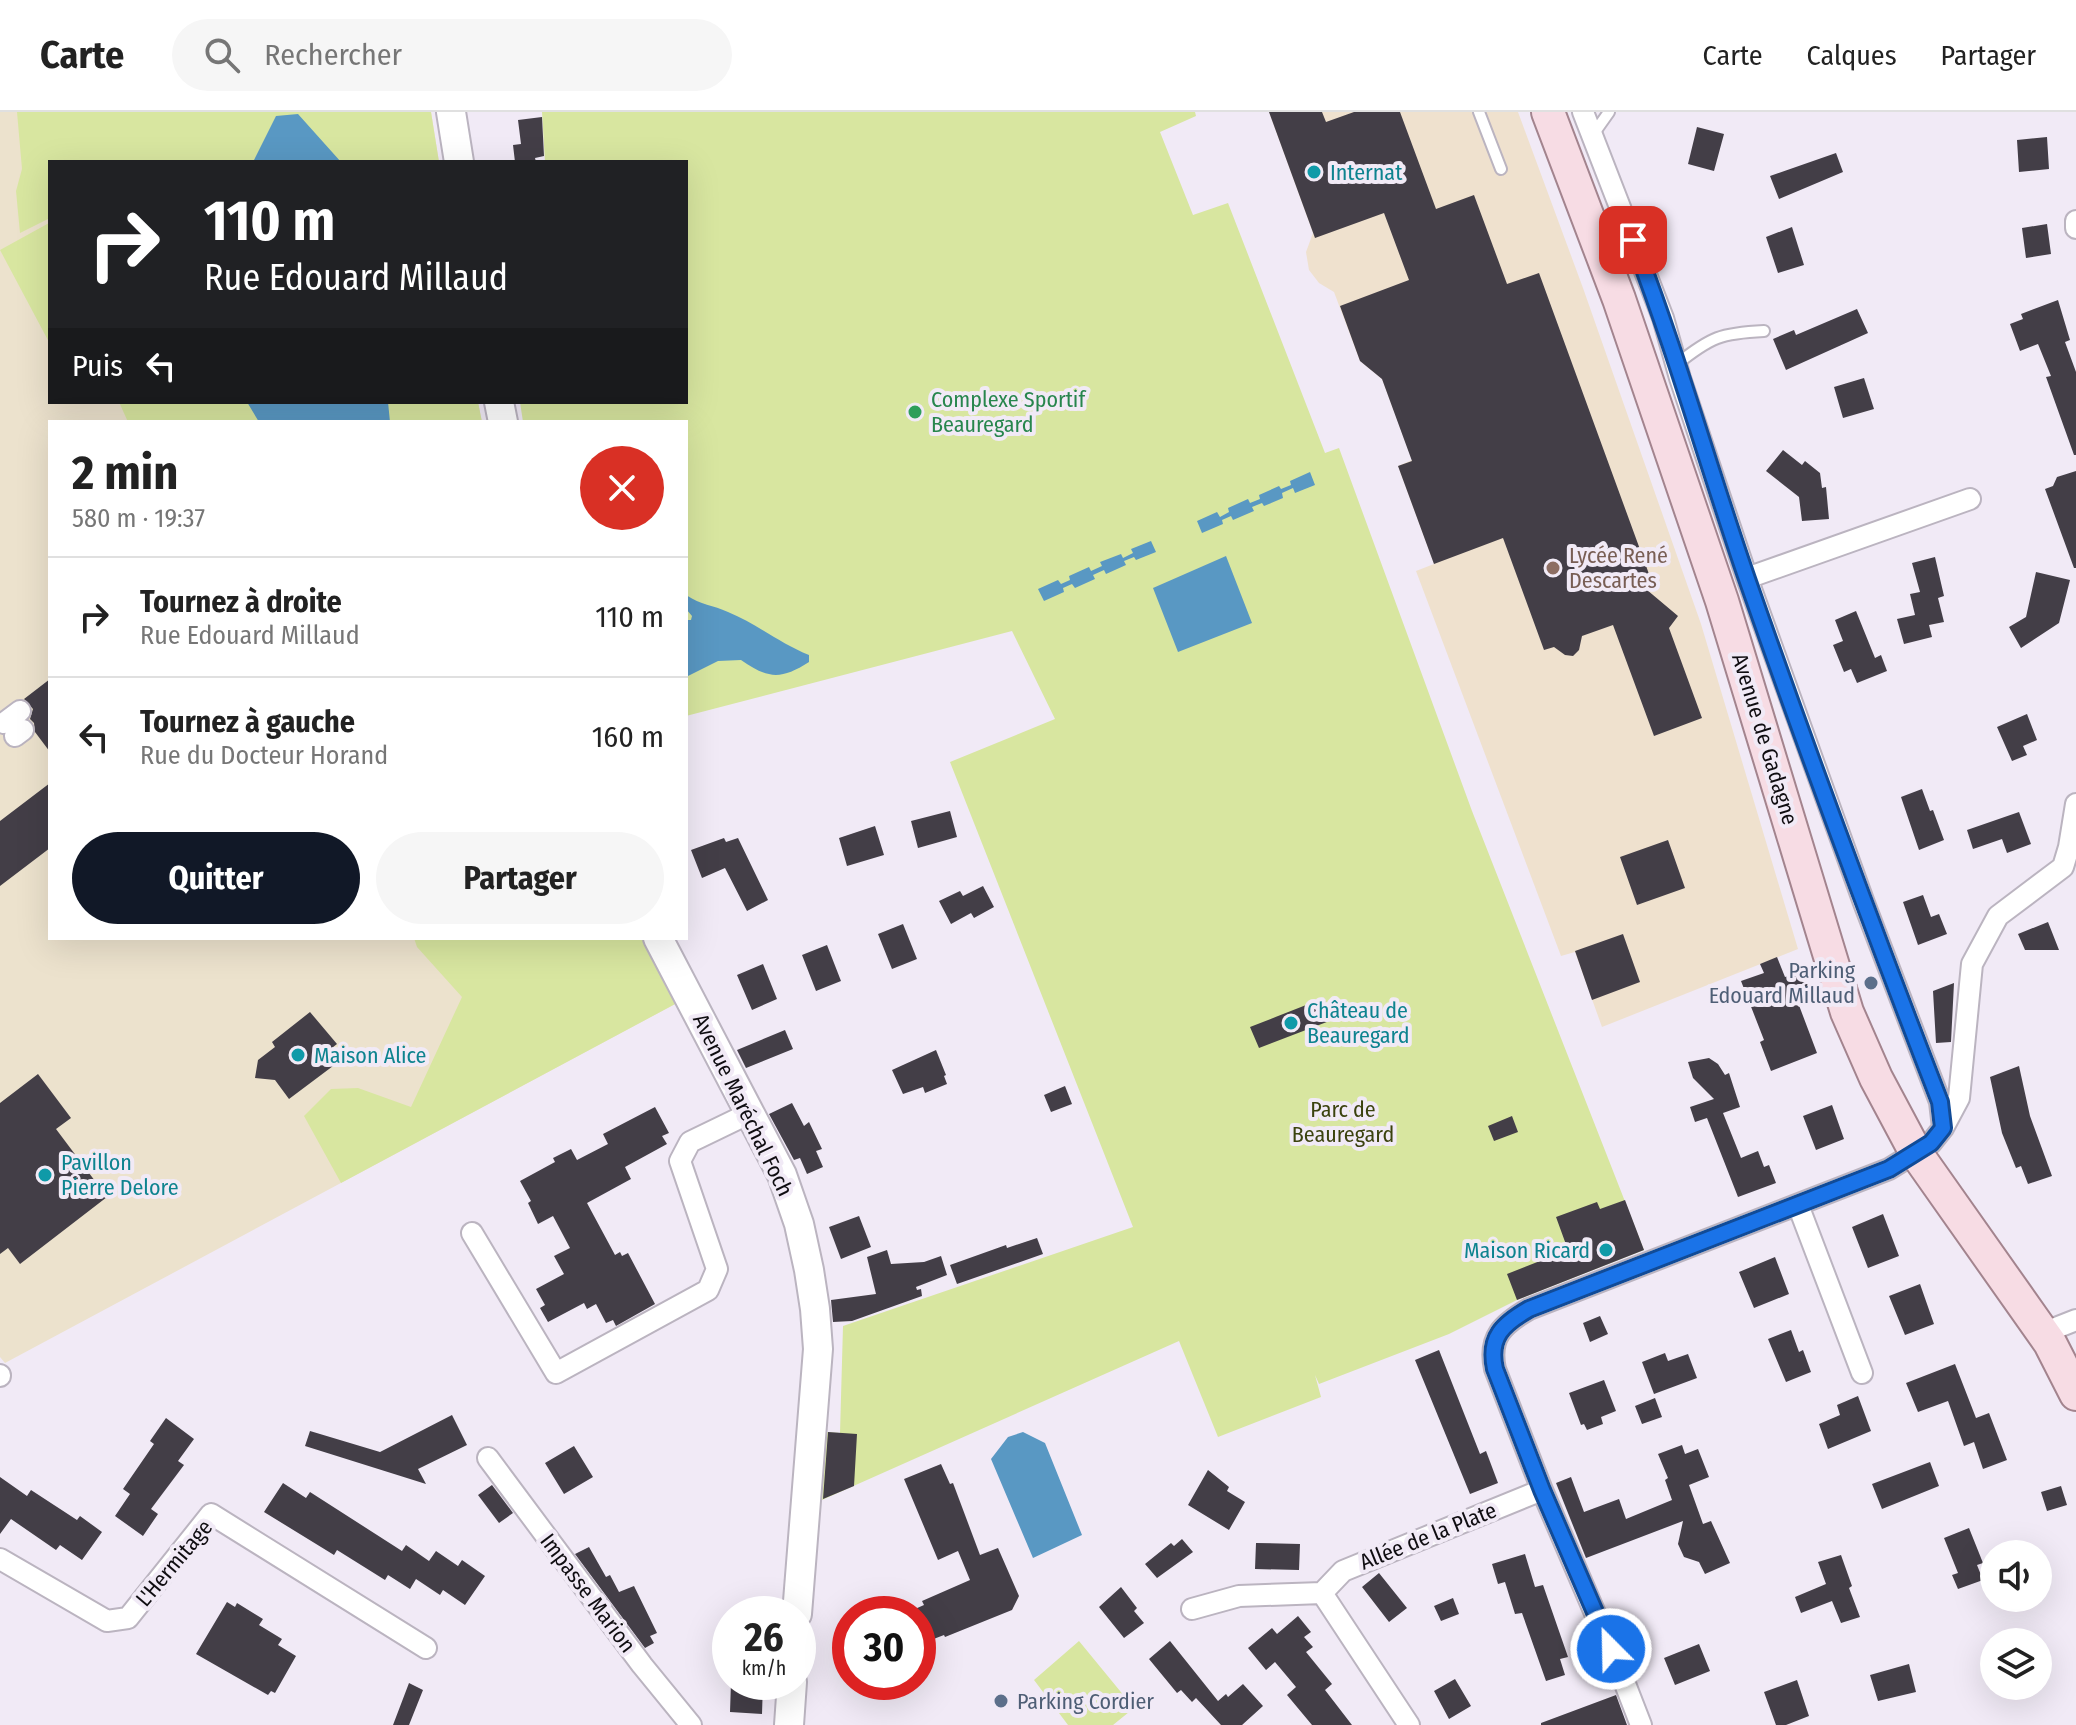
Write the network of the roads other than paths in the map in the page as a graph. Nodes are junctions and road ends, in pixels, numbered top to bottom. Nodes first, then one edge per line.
1 (451, 112) edge
2 (1479, 112) edge
3 (1548, 112) edge
4 (1583, 112) edge
5 (1609, 112) edge
6 (1592, 136) junction
7 (459, 160) edge
8 (1501, 169) dead end
9 (2076, 221) edge
10 (2076, 228) edge
11 (1764, 331) dead end
12 (1677, 364) junction
13 (1970, 499) dead end
14 (1747, 578) junction
15 (2076, 804) edge
16 (659, 940) edge
17 (750, 1113) junction
18 (1943, 1128) junction
19 (1916, 1153) junction
20 (1798, 1205) junction
21 (472, 1233) dead end
22 (2076, 1320) edge
23 (2043, 1333) junction
24 (1862, 1373) dead end
25 (2076, 1394) edge
26 (488, 1458) dead end
27 (1542, 1490) junction
28 (0, 1559) edge
29 (1322, 1593) junction
30 (798, 1596) edge
31 (1192, 1609) dead end
32 (426, 1648) dead end
33 (791, 1700) edge
34 (691, 1725) edge
35 (789, 1725) edge
36 (1409, 1725) edge
37 (1641, 1725) edge

1 - 7 main road
2 - 8 lane
3 - 19 main road, Avenue de Gadagne
4 - 6 street
5 - 6 lane
6 - 12 street
9 - 10 street
11 - 12 lane
12 - 14 street
13 - 14 street
14 - 18 street
15 - 18 street
16 - 17 main road, Avenue Maréchal Foch
17 - 21 street
17 - 30 main road, Avenue Maréchal Foch
18 - 19 street
19 - 20 street
19 - 23 main road, Avenue de Gadagne
20 - 24 street
20 - 27 street
22 - 23 street
23 - 25 main road, Avenue de Gadagne
26 - 34 street, Impasse Marion
27 - 29 street, Allée de la Plate
27 - 37 street
28 - 32 street, L'Hermitage
29 - 31 street
29 - 36 street
33 - 35 main road

